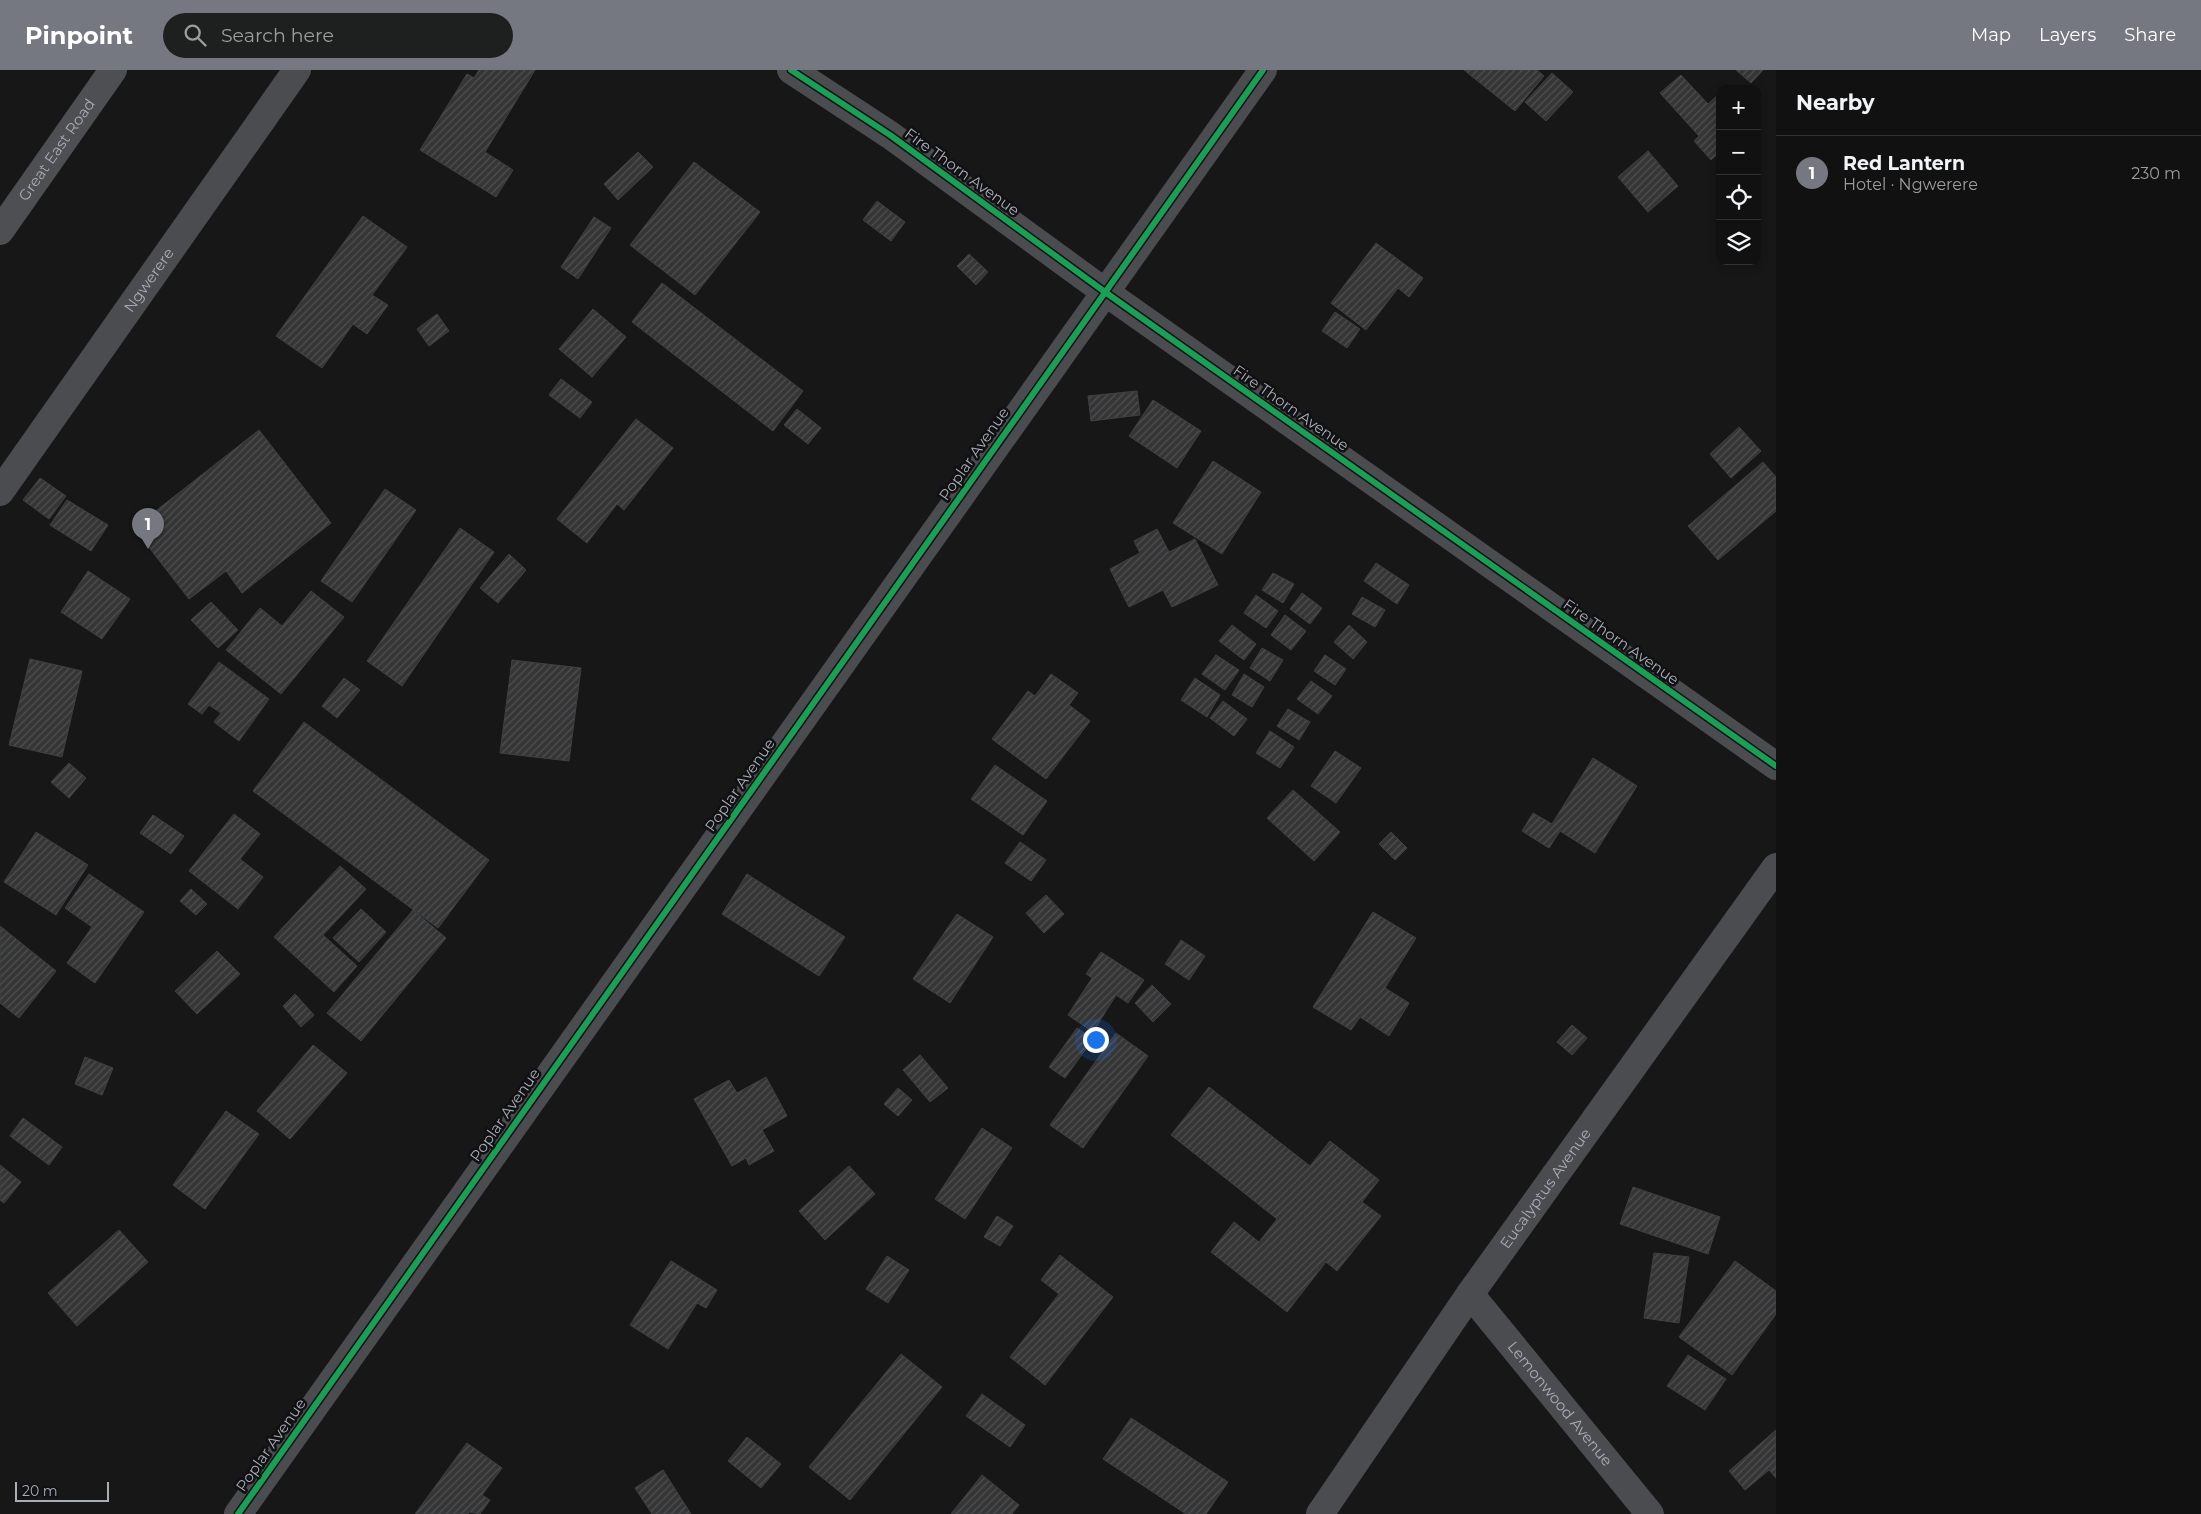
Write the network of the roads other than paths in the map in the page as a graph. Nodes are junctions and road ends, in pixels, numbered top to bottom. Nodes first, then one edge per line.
1 (114, 70) edge
2 (297, 70) edge
3 (791, 70) edge
4 (1263, 70) edge
5 (0, 231) edge
6 (1105, 292) junction
7 (0, 492) edge
8 (1776, 766) edge
9 (1776, 867) edge
10 (1470, 1294) junction
11 (238, 1514) edge
12 (1320, 1514) edge
13 (1650, 1514) edge

1 - 5 main road, Great East Road
2 - 7 street, Ngwerere
3 - 6 street, Fire Thorn Avenue
4 - 6 street, Poplar Avenue
6 - 8 street, Fire Thorn Avenue
6 - 11 street, Poplar Avenue
9 - 10 street, Eucalyptus Avenue
10 - 12 street, Eucalyptus Avenue
10 - 13 street, Lemonwood Avenue

